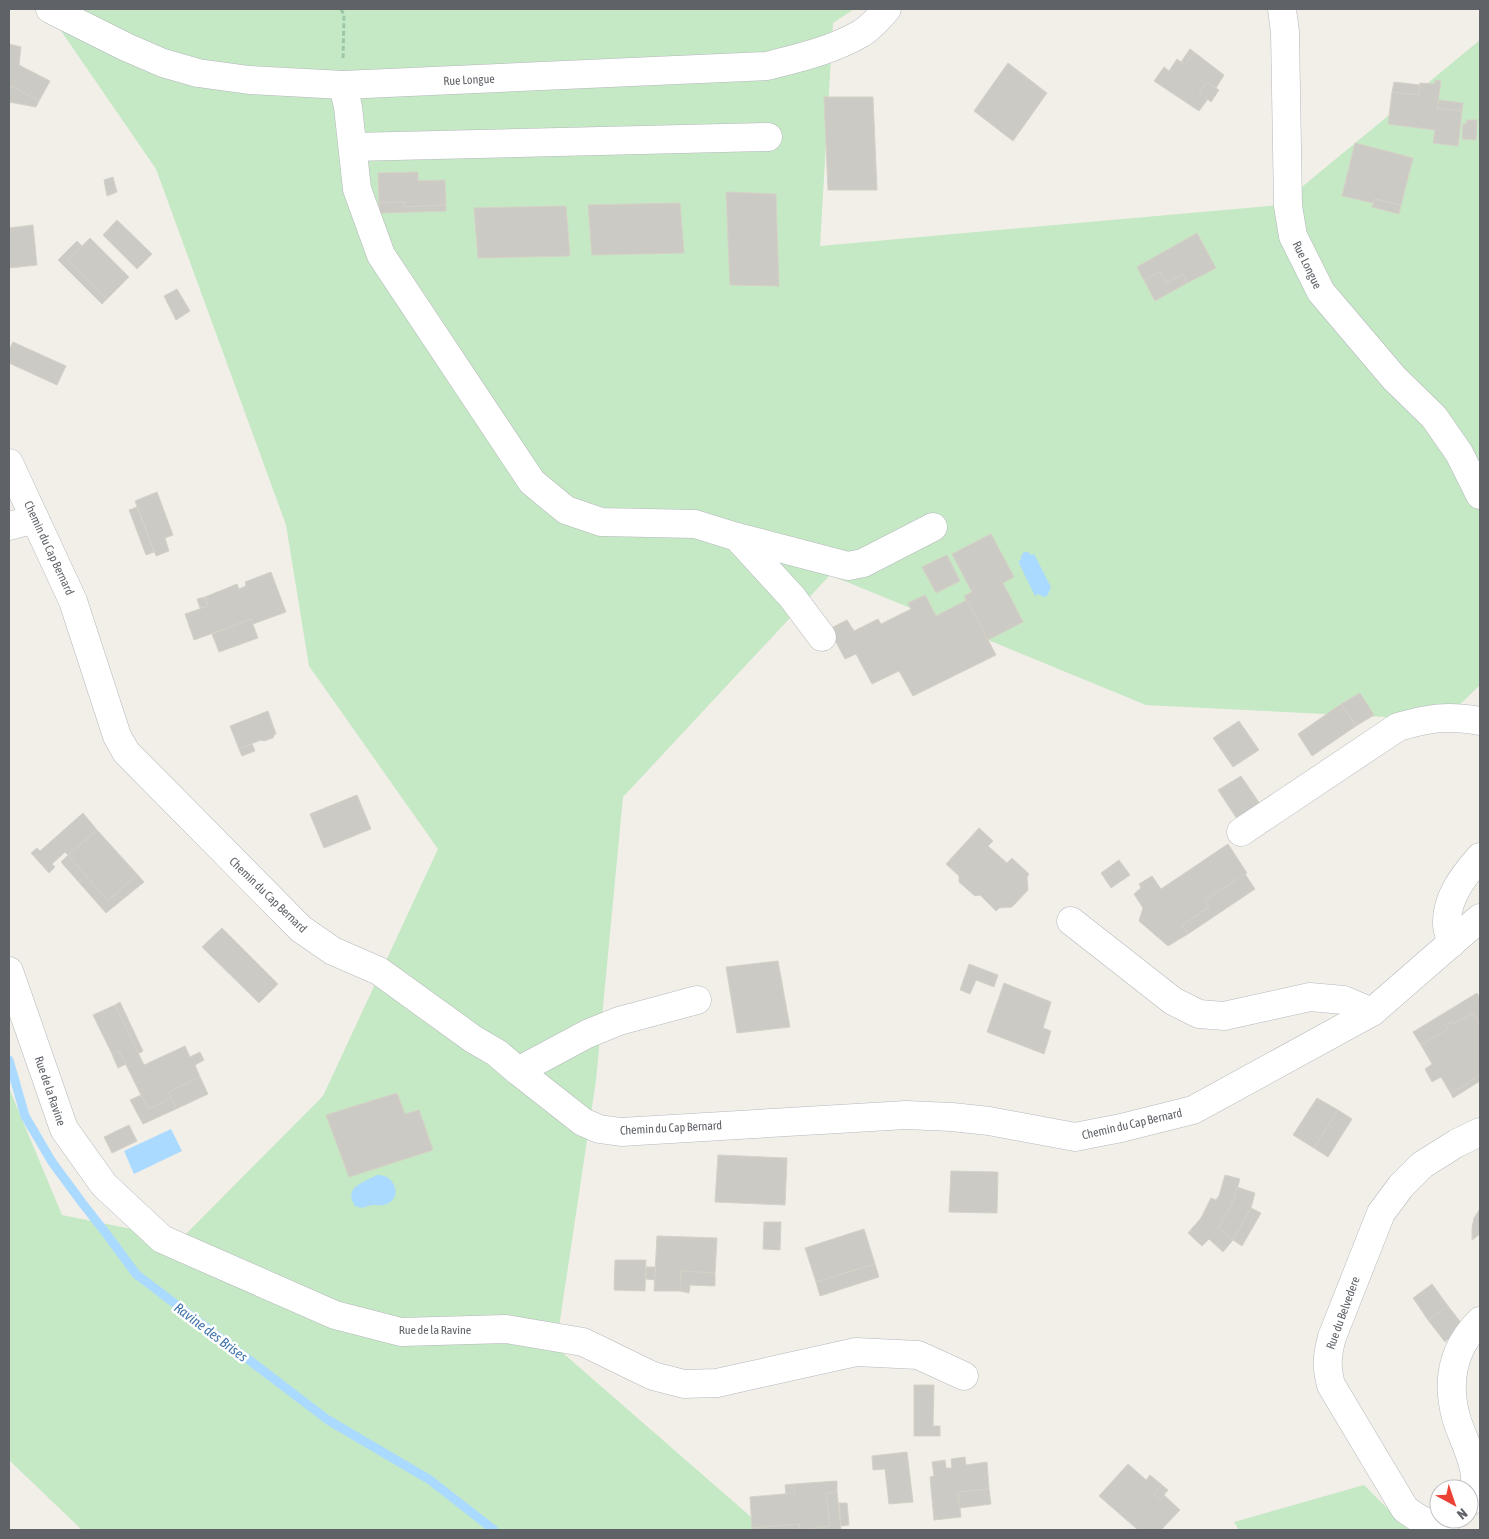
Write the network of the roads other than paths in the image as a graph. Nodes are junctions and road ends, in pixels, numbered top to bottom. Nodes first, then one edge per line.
1 (50, 9) edge
2 (887, 9) edge
3 (1282, 9) edge
4 (343, 86) junction
5 (768, 137) dead end
6 (353, 147) junction
7 (9, 462) edge
8 (1480, 495) edge
9 (35, 519) junction
10 (9, 526) edge
11 (933, 527) dead end
12 (737, 537) junction
13 (822, 637) dead end
14 (1480, 721) edge
15 (1241, 832) dead end
16 (1480, 857) edge
17 (1480, 918) edge
18 (1071, 922) dead end
19 (1452, 943) junction
20 (9, 971) edge
21 (697, 1000) dead end
22 (1372, 1012) junction
23 (518, 1071) junction
24 (1480, 1132) edge
25 (1480, 1321) edge
26 (964, 1376) dead end
27 (1475, 1479) edge
28 (1429, 1523) edge

1 - 4 street, Rue Longue
2 - 4 street, Rue Longue
3 - 8 street, Rue Longue
4 - 6 street
5 - 6 street
6 - 12 street
7 - 9 street, Chemin du Cap Bernard
9 - 10 street
9 - 23 street, Chemin du Cap Bernard
11 - 12 street
12 - 13 street
14 - 15 street
16 - 19 street
17 - 19 street, Chemin du Cap Bernard
18 - 22 street
19 - 22 street, Chemin du Cap Bernard
20 - 26 street, Rue de la Ravine
21 - 23 street
22 - 23 street, Chemin du Cap Bernard
24 - 28 street, Rue du Belvedere
25 - 27 street

